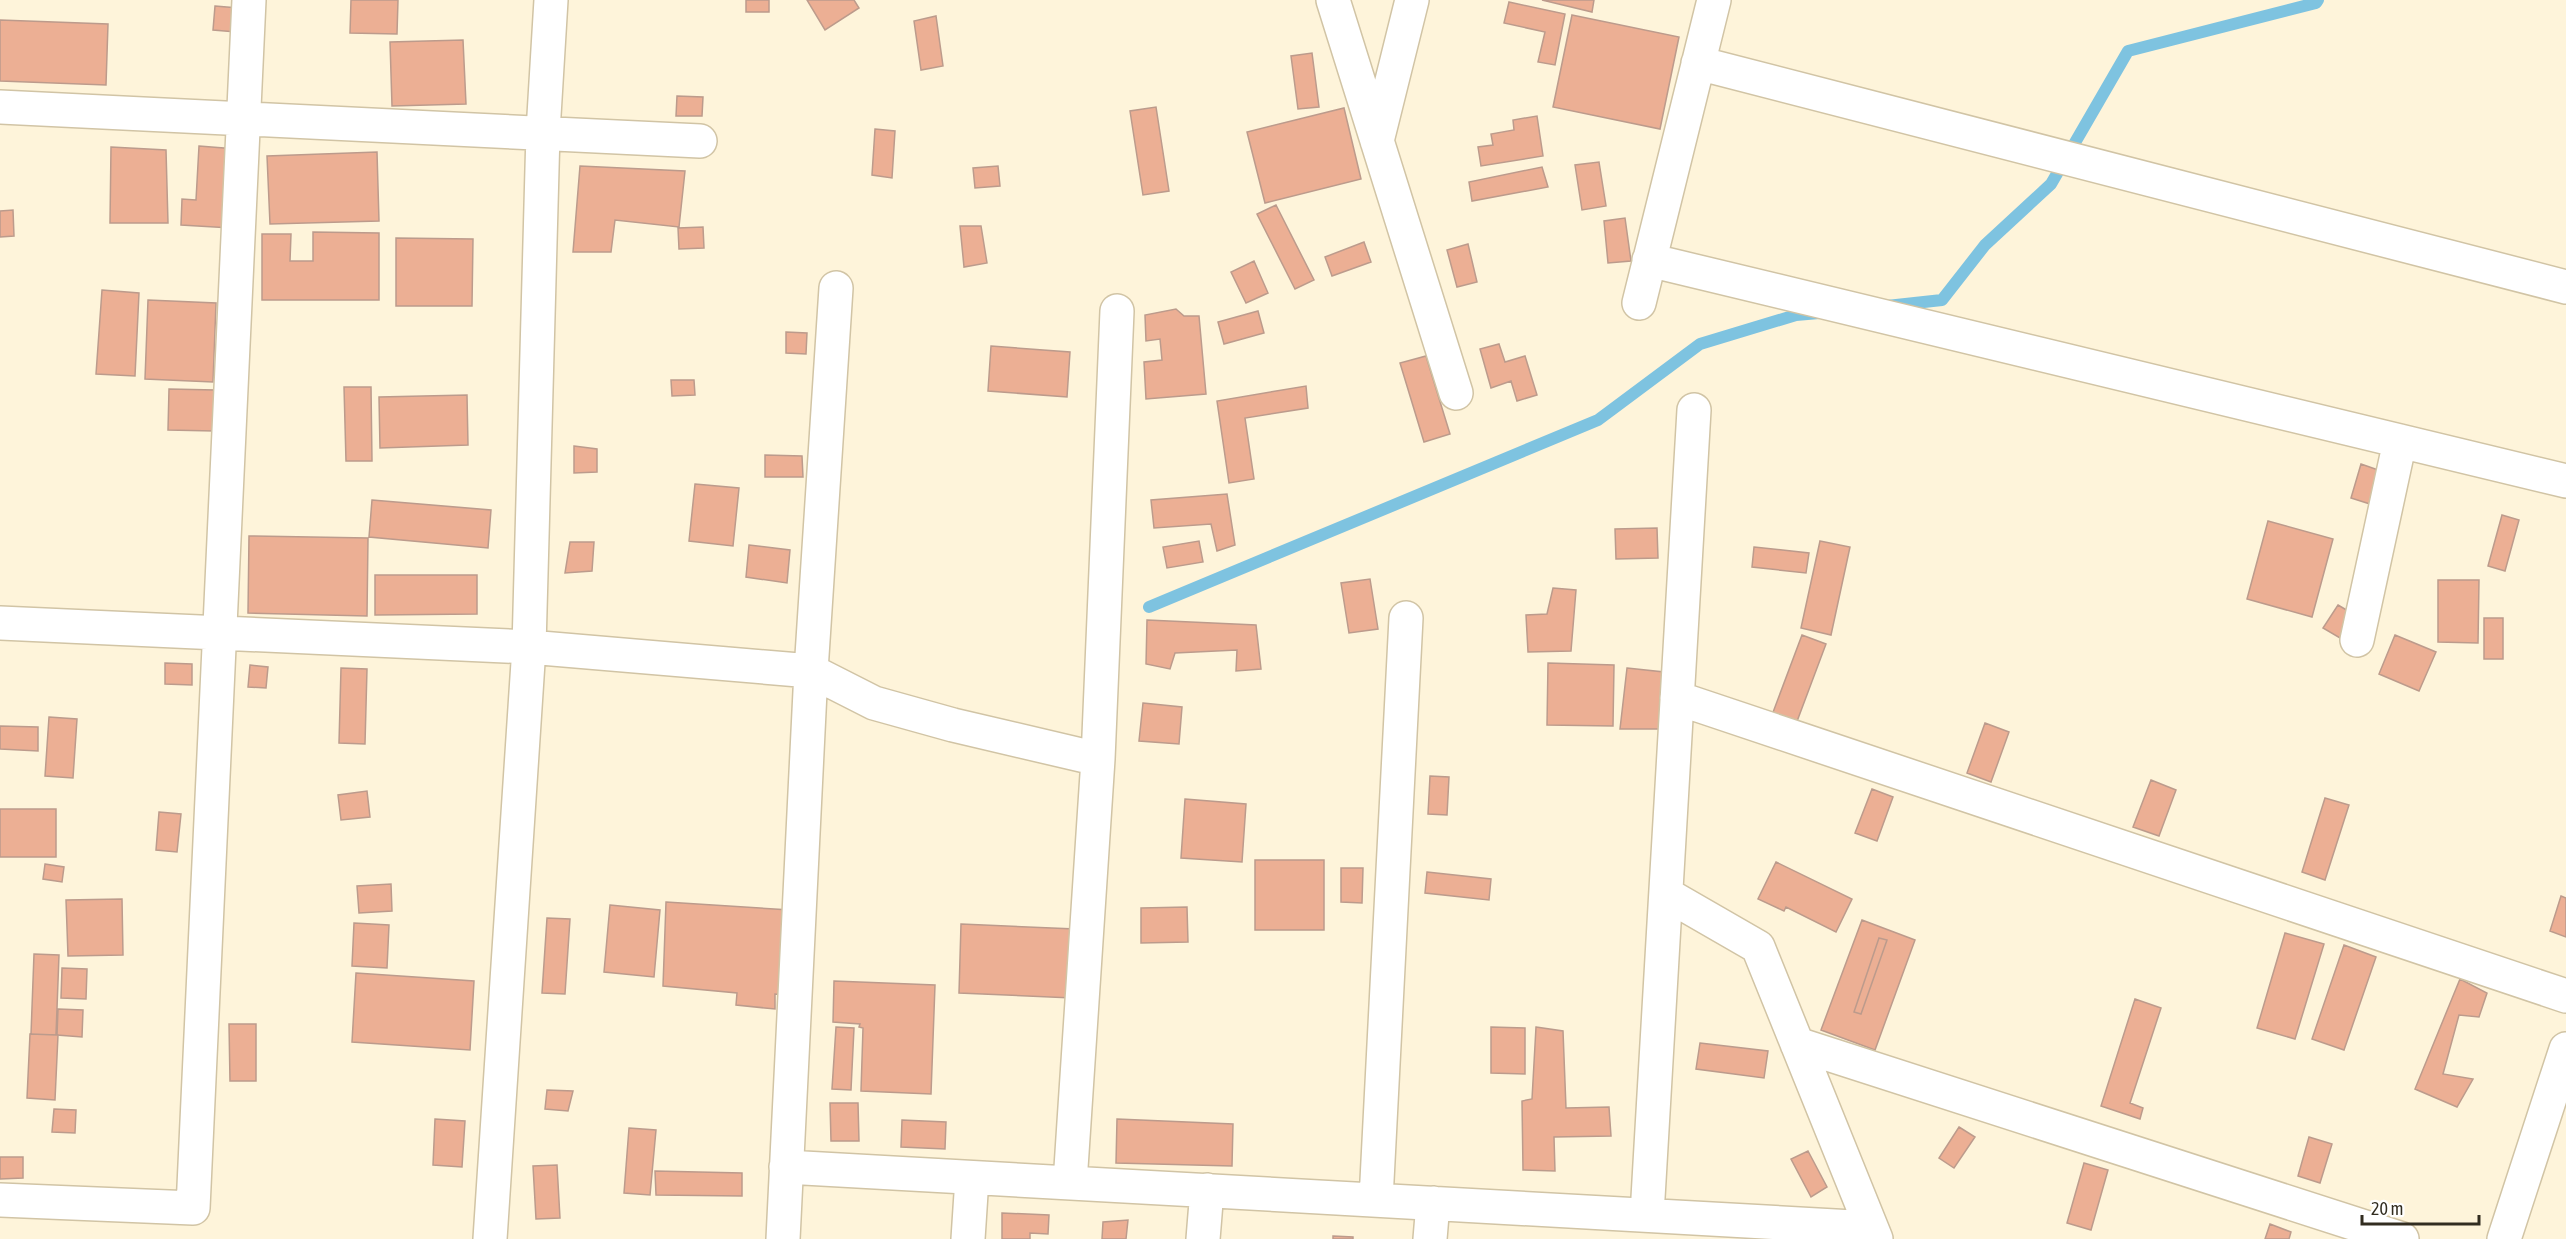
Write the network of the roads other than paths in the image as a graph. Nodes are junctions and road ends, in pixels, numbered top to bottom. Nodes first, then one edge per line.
1 (249, 0) edge
2 (551, 0) edge
3 (1333, 0) edge
4 (1412, 0) edge
5 (1714, 0) edge
6 (1698, 63) junction
7 (0, 107) edge
8 (244, 117) junction
9 (543, 132) junction
10 (700, 141) dead end
11 (1377, 141) junction
12 (1649, 260) junction
13 (2566, 287) edge
14 (836, 288) dead end
15 (1639, 303) dead end
16 (1117, 311) dead end
17 (1456, 393) dead end
18 (1694, 410) dead end
19 (2400, 441) junction
20 (2566, 481) edge
21 (1406, 618) dead end
22 (0, 623) edge
23 (219, 633) junction
24 (2357, 640) dead end
25 (529, 647) junction
26 (811, 671) junction
27 (1677, 698) junction
28 (1098, 759) junction
29 (1666, 894) junction
30 (2566, 996) edge
31 (1797, 1044) junction
32 (2566, 1049) edge
33 (786, 1167) junction
34 (972, 1178) junction
35 (1070, 1183) junction
36 (1207, 1190) junction
37 (0, 1200) edge
38 (1376, 1200) junction
39 (1433, 1203) junction
40 (1647, 1215) junction
41 (1681, 1228) edge
42 (1874, 1233) edge
43 (490, 1239) edge
44 (783, 1239) edge
45 (968, 1239) edge
46 (1203, 1239) edge
47 (1430, 1239) edge
48 (2402, 1239) edge
49 (2504, 1239) edge

1 - 8 street
2 - 9 street
3 - 11 street
4 - 11 street
5 - 6 street
6 - 12 street
6 - 13 street
7 - 8 street
8 - 9 street
8 - 23 street
9 - 10 street
9 - 25 street
11 - 17 street
12 - 15 street
12 - 19 street
14 - 26 street
16 - 28 street
18 - 27 street
19 - 20 street
19 - 24 street
21 - 38 street
22 - 23 street
23 - 25 street
23 - 37 street
25 - 26 street
25 - 43 street
26 - 28 street
26 - 33 street
27 - 29 street
27 - 30 street
28 - 35 street
29 - 31 street
29 - 40 street
31 - 42 street
31 - 48 street
32 - 49 street
33 - 34 street
33 - 44 street
34 - 35 street
34 - 45 street
35 - 36 street
36 - 38 street
36 - 46 street
38 - 39 street
39 - 40 street
39 - 47 street
40 - 41 street
41 - 42 street

